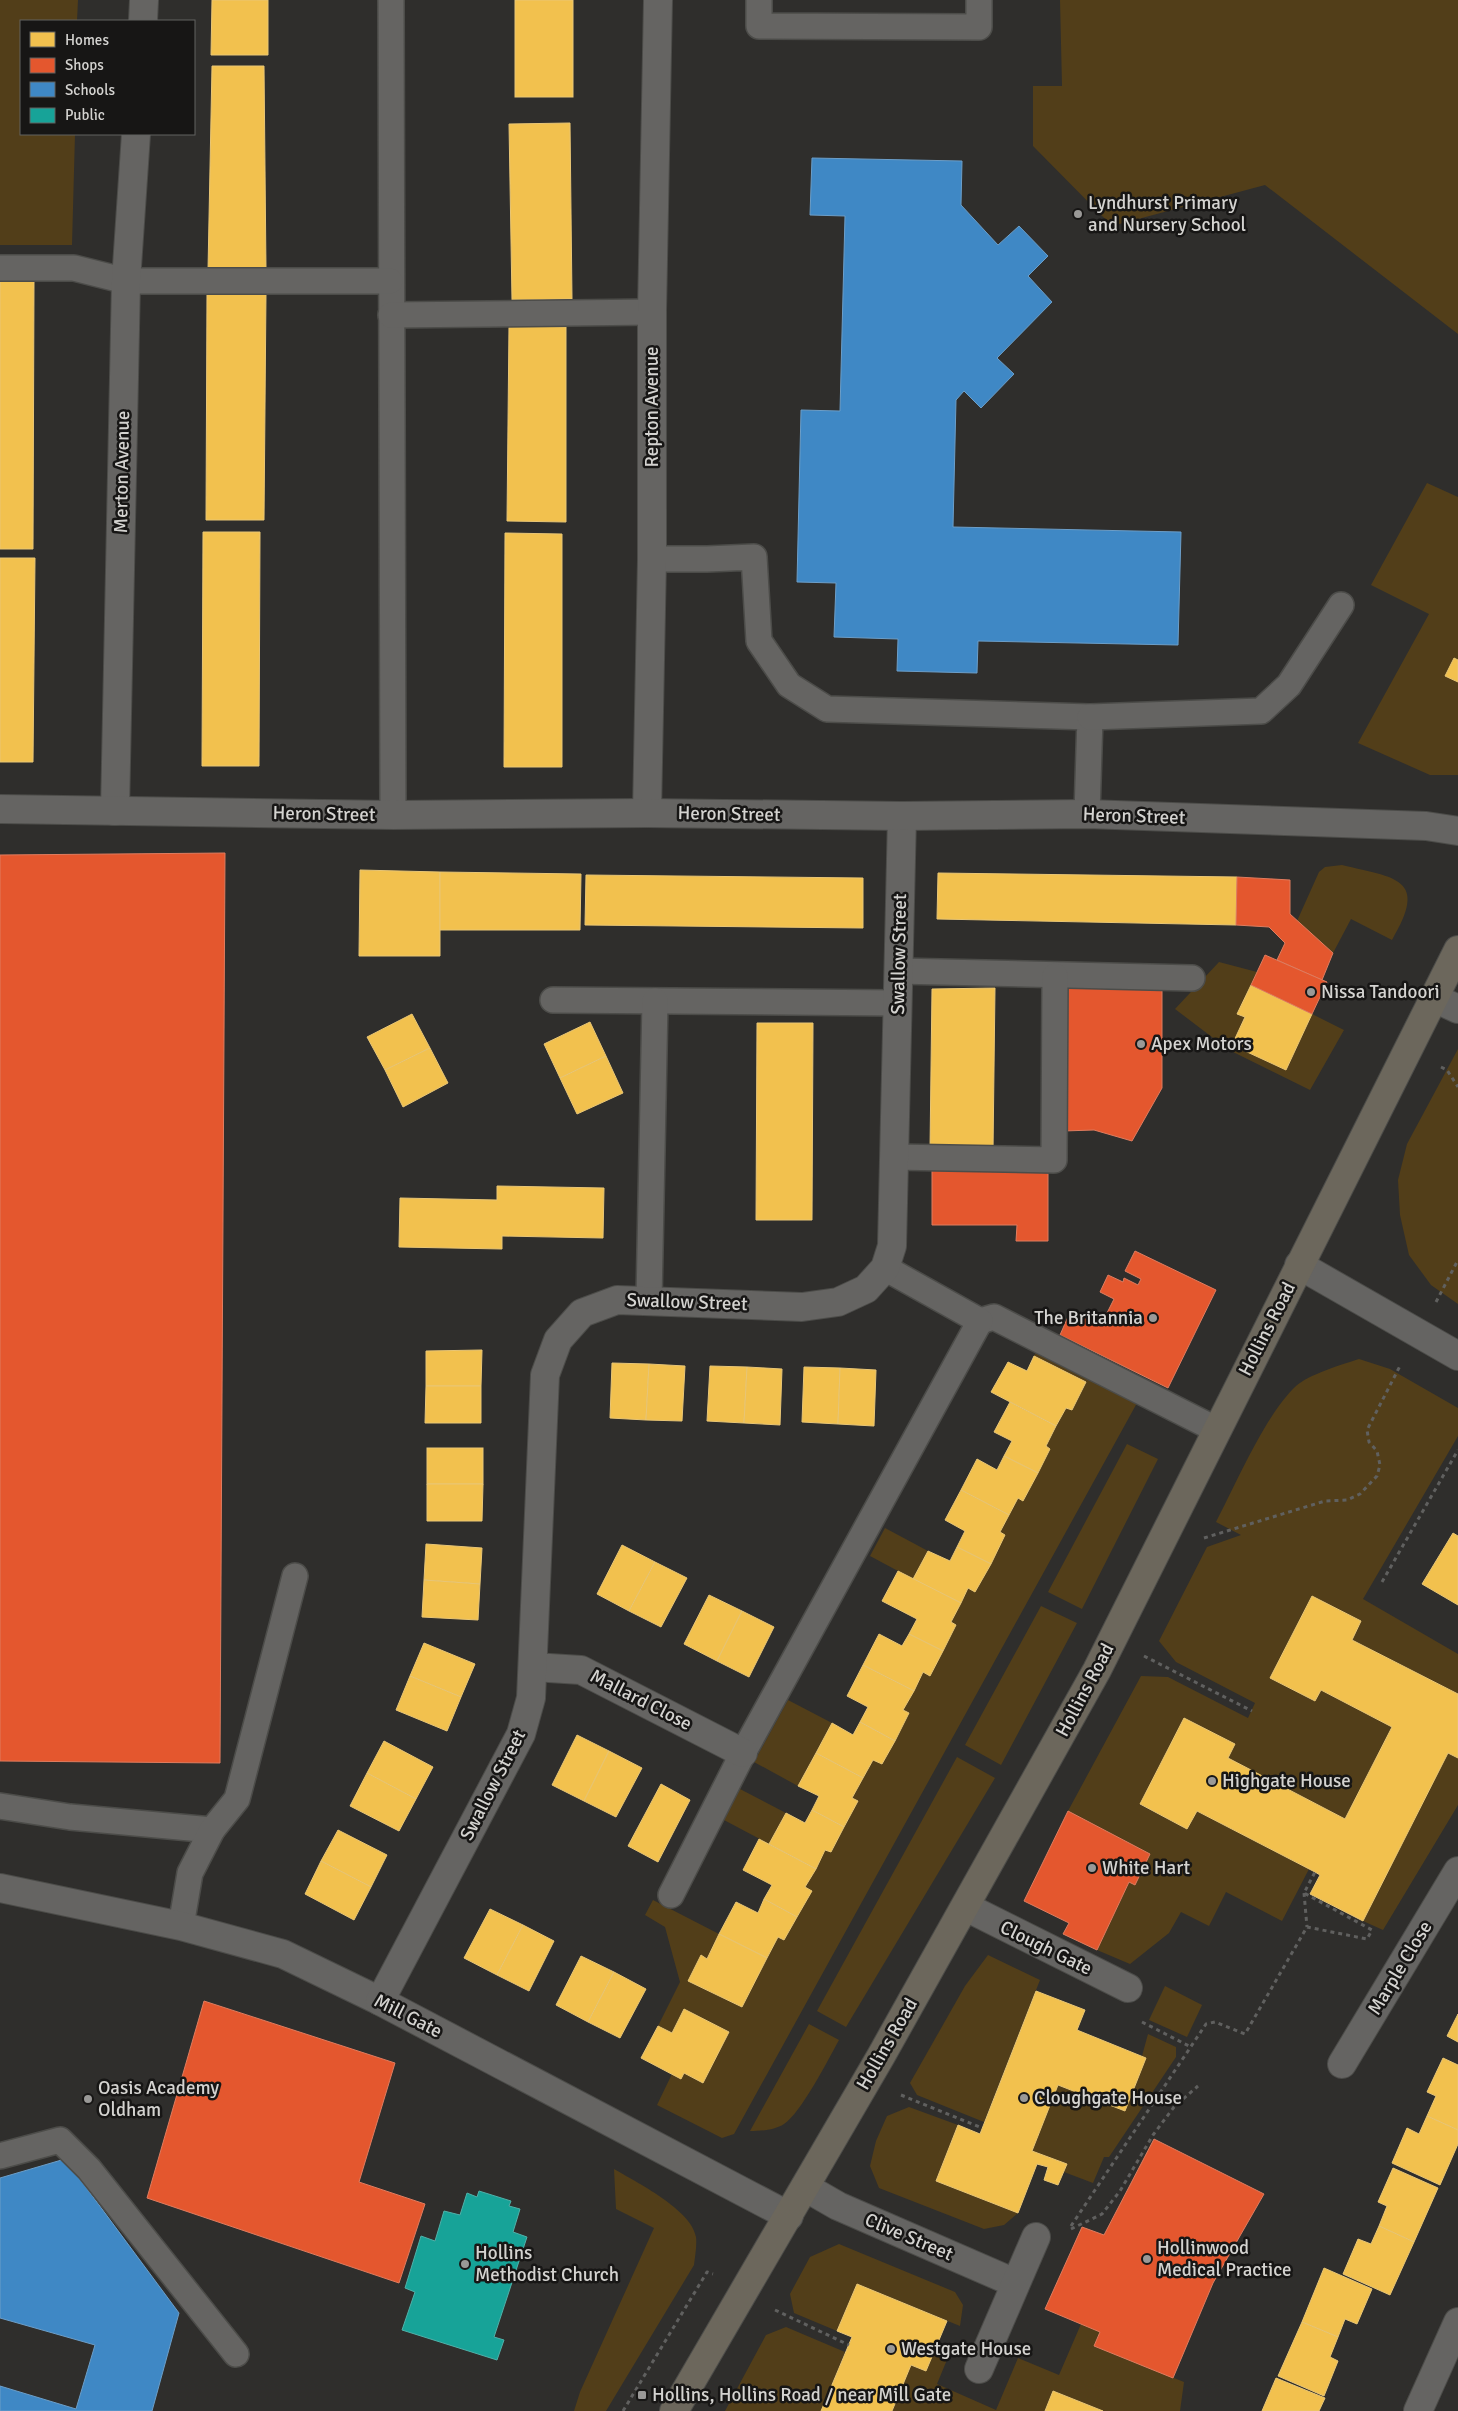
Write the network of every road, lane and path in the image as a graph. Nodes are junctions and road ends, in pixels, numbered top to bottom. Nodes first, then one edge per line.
1 (144, 0) edge
2 (391, 0) edge
3 (658, 0) edge
4 (759, 0) edge
5 (979, 0) edge
6 (143, 20) edge
7 (136, 135) edge
8 (0, 268) edge
9 (126, 281) junction
10 (390, 281) junction
11 (652, 312) junction
12 (391, 315) junction
13 (652, 559) junction
14 (1341, 605) dead end
15 (1090, 717) junction
16 (0, 809) edge
17 (115, 811) junction
18 (647, 813) junction
19 (393, 814) junction
20 (1087, 814) junction
21 (902, 816) junction
22 (1458, 831) edge
23 (1458, 950) edge
24 (898, 971) junction
25 (1055, 976) junction
26 (1192, 978) dead end
27 (553, 1000) dead end
28 (655, 1001) junction
29 (897, 1003) junction
30 (1446, 1003) edge
31 (1437, 1064) dead end
32 (1458, 1087) edge
33 (894, 1157) junction
34 (1458, 1260) edge
35 (1300, 1265) junction
36 (884, 1268) junction
37 (649, 1300) junction
38 (1436, 1303) dead end
39 (980, 1321) junction
40 (1458, 1356) edge
41 (1404, 1358) dead end
42 (1217, 1430) junction
43 (1458, 1450) edge
44 (1196, 1540) dead end
45 (295, 1576) dead end
46 (1382, 1582) dead end
47 (1139, 1654) dead end
48 (533, 1667) junction
49 (1252, 1711) dead end
50 (744, 1753) junction
51 (0, 1806) edge
52 (212, 1830) junction
53 (1458, 1871) edge
54 (1315, 1872) dead end
55 (0, 1888) edge
56 (1304, 1893) junction
57 (671, 1894) dead end
58 (966, 1907) junction
59 (181, 1926) junction
60 (1307, 1927) junction
61 (1128, 1988) dead end
62 (380, 2001) junction
63 (1142, 2022) dead end
64 (1189, 2046) junction
65 (1342, 2064) dead end
66 (1198, 2086) dead end
67 (914, 2101) dead end
68 (982, 2128) dead end
69 (0, 2156) edge
70 (805, 2187) junction
71 (789, 2216) junction
72 (1036, 2236) dead end
73 (707, 2272) dead end
74 (1015, 2283) junction
75 (770, 2308) dead end
76 (1458, 2322) edge
77 (849, 2345) dead end
78 (236, 2354) dead end
79 (979, 2369) dead end
80 (623, 2411) edge
81 (674, 2411) edge
82 (1418, 2411) edge

1 - 6 street
2 - 10 lane
3 - 11 street, Repton Avenue
4 - 5 lane
7 - 9 street, Merton Avenue
8 - 9 lane
9 - 10 lane
9 - 17 street, Merton Avenue
10 - 12 lane
11 - 12 lane
11 - 13 street, Repton Avenue
12 - 19 lane
13 - 15 lane
13 - 18 street, Repton Avenue
14 - 15 lane
15 - 20 lane
16 - 17 street, Heron Street
17 - 19 street, Heron Street
18 - 19 street, Heron Street
18 - 21 street, Heron Street
20 - 21 street, Heron Street
20 - 22 street, Heron Street
21 - 24 street, Swallow Street
23 - 30 main road, Hollins Road
24 - 25 lane
24 - 29 street, Swallow Street
25 - 26 lane
25 - 33 lane
27 - 28 lane
28 - 29 lane
28 - 37 lane
29 - 33 street, Swallow Street
30 - 35 main road, Hollins Road
31 - 32 path
33 - 36 street, Swallow Street
34 - 38 path
35 - 40 street
35 - 42 main road, Hollins Road
36 - 37 street, Swallow Street
36 - 39 lane
37 - 48 street, Swallow Street
39 - 42 lane
39 - 50 lane
41 - 44 path
42 - 58 main road, Hollins Road
43 - 46 path
45 - 52 lane
47 - 49 path
48 - 50 street, Mallard Close
48 - 62 street, Swallow Street
50 - 57 lane
51 - 52 lane
52 - 59 lane
53 - 65 street, Marple Close
54 - 56 path
55 - 59 street, Mill Gate
56 - 60 path
56 - 60 path
58 - 61 street, Clough Gate
58 - 70 main road, Hollins Road
59 - 62 street, Mill Gate
60 - 64 path
62 - 71 street, Mill Gate
63 - 64 path
64 - 66 path
67 - 68 path
69 - 78 lane
70 - 71 main road, Hollins Road
70 - 74 street, Clive Street
71 - 81 main road, Hollins Road
72 - 74 street
73 - 80 path
74 - 79 street
75 - 77 path
76 - 82 street

